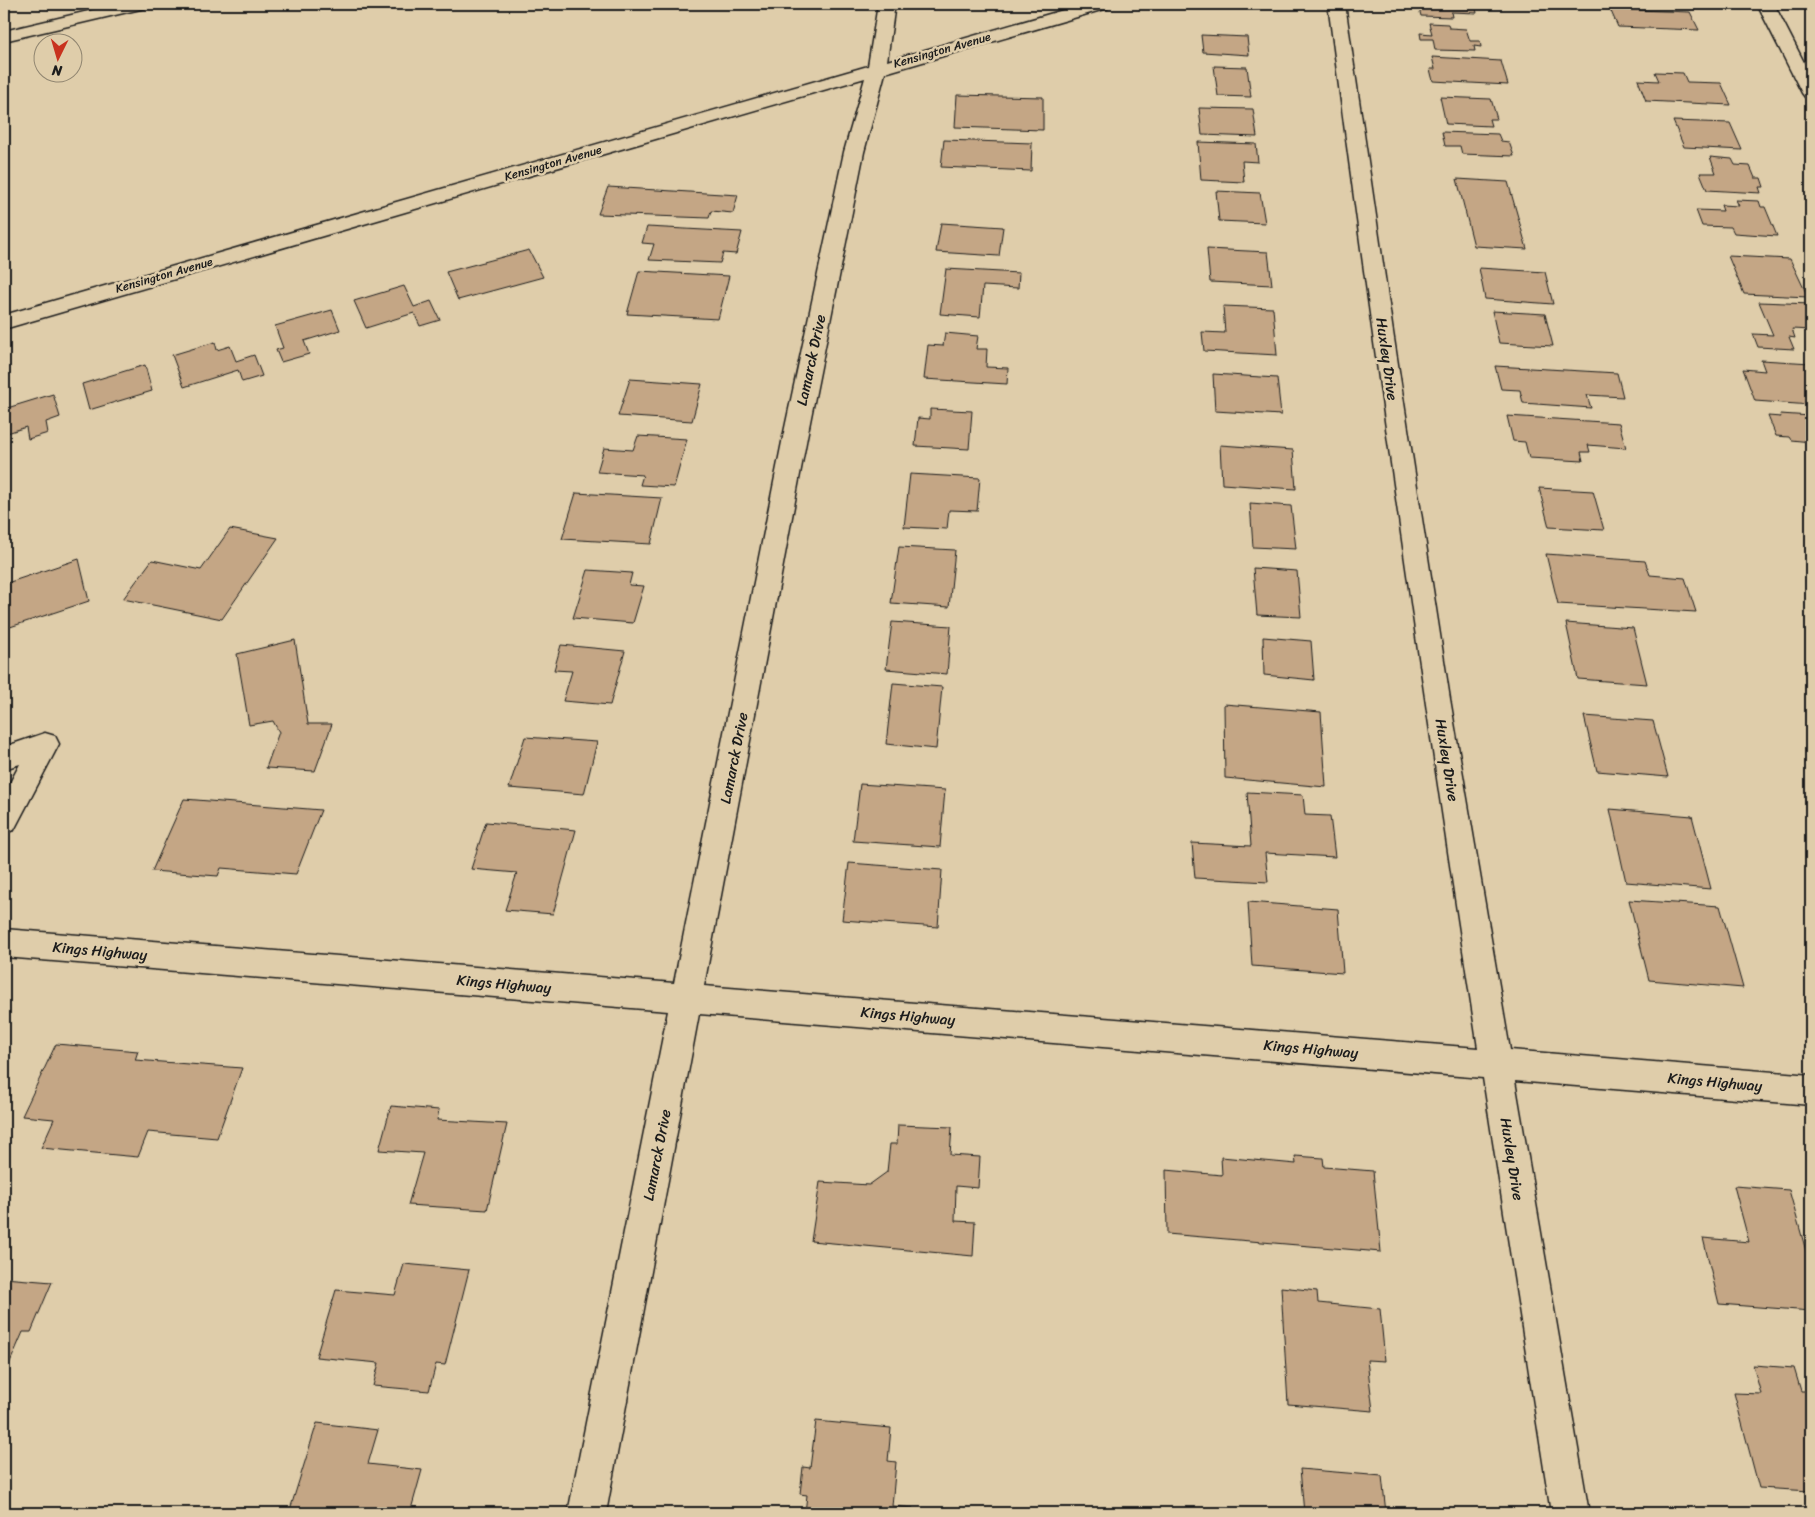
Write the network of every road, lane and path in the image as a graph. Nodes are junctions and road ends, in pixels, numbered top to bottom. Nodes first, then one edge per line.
1 (140, 4) edge
2 (886, 4) edge
3 (1102, 4) edge
4 (1337, 4) edge
5 (1765, 4) edge
6 (4, 36) edge
7 (877, 69) junction
8 (1811, 93) edge
9 (4, 322) edge
10 (4, 758) edge
11 (4, 820) edge
12 (4, 943) edge
13 (688, 998) junction
14 (1496, 1064) junction
15 (1811, 1090) edge
16 (587, 1513) edge
17 (1570, 1513) edge

1 - 6 street
2 - 7 street, Lamarck Drive
3 - 7 street, Kensington Avenue
4 - 14 street, Huxley Drive
5 - 8 street
7 - 9 street, Kensington Avenue
7 - 13 street, Lamarck Drive
10 - 11 street
12 - 13 street, Kings Highway
13 - 14 street, Kings Highway
13 - 16 street, Lamarck Drive
14 - 15 street, Kings Highway
14 - 17 street, Huxley Drive

